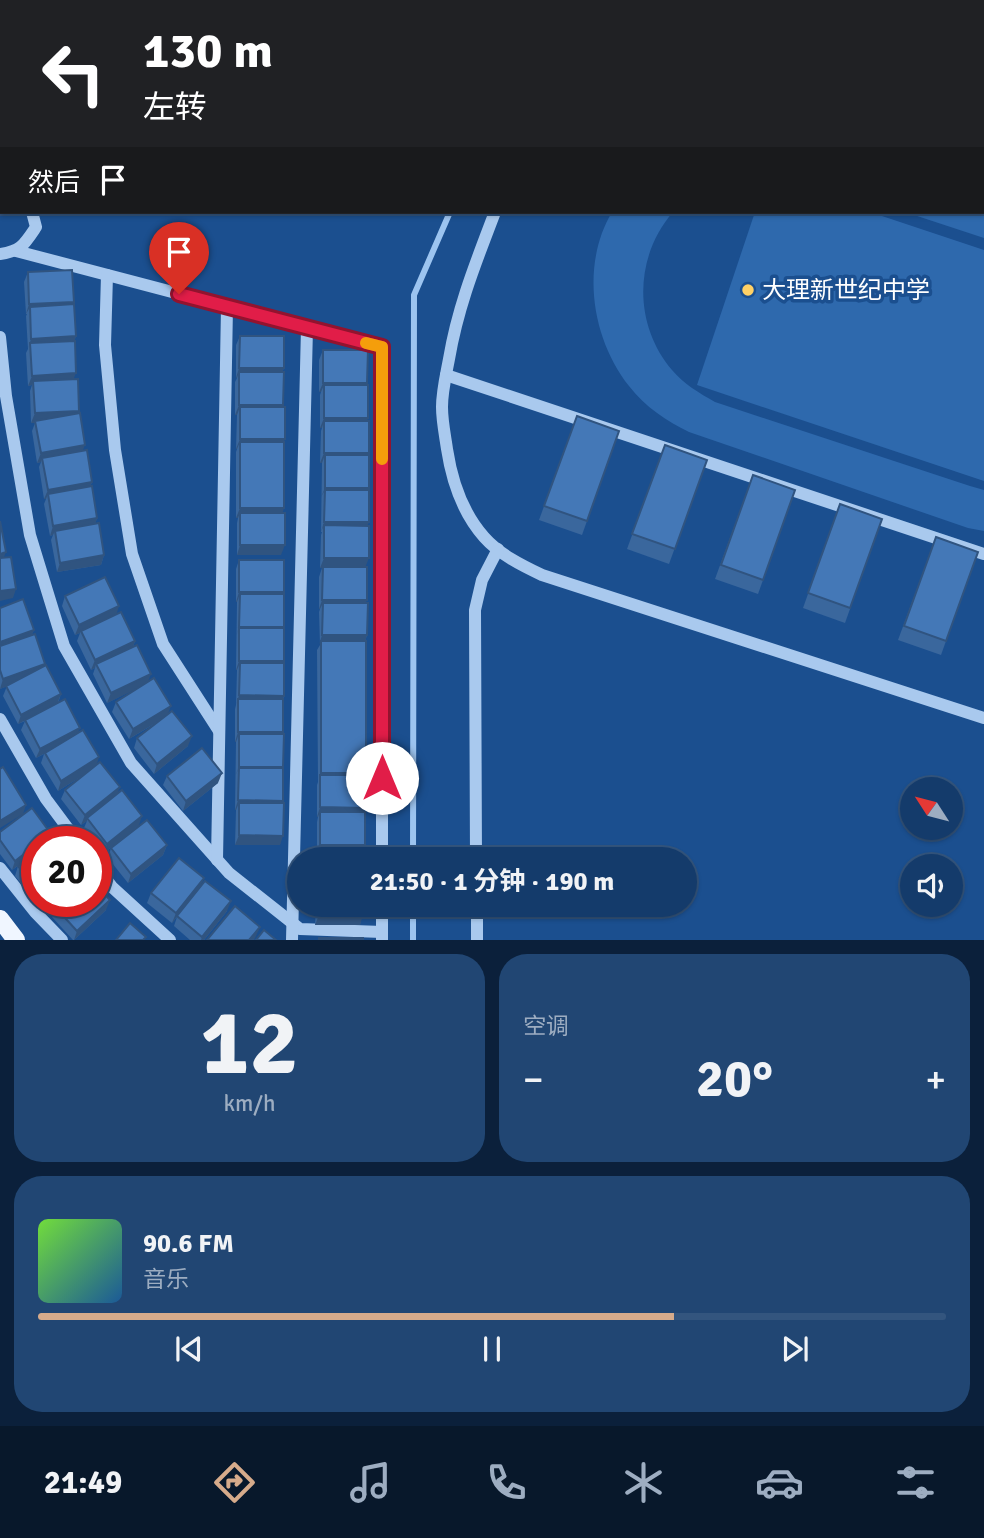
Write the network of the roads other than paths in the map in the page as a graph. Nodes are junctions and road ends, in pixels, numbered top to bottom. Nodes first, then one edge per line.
1 (33, 214) edge
2 (494, 214) edge
3 (16, 251) junction
4 (0, 254) edge
5 (107, 275) junction
6 (227, 307) junction
7 (307, 328) junction
8 (0, 337) edge
9 (446, 375) junction
10 (498, 549) junction
11 (984, 554) edge
12 (984, 718) edge
13 (0, 719) edge
14 (219, 732) junction
15 (66, 826) edge
16 (382, 847) edge
17 (476, 847) edge
18 (217, 860) junction
19 (0, 868) edge
20 (112, 887) edge
21 (382, 917) edge
22 (477, 917) edge
23 (0, 919) edge
24 (293, 924) junction
25 (382, 936) edge
26 (16, 940) edge
27 (62, 940) edge
28 (170, 940) edge
29 (292, 940) edge
30 (477, 940) edge

1 - 3 street
2 - 9 street
3 - 4 street
3 - 5 street
5 - 6 street
5 - 14 street
6 - 7 street
6 - 14 street
7 - 16 street
7 - 24 street
8 - 18 street
9 - 10 street
9 - 11 street
10 - 12 street
10 - 17 street
13 - 15 street
14 - 18 street
18 - 24 street
19 - 27 street
20 - 28 street
21 - 25 street
22 - 30 street
23 - 26 main road
24 - 25 street
24 - 29 street

